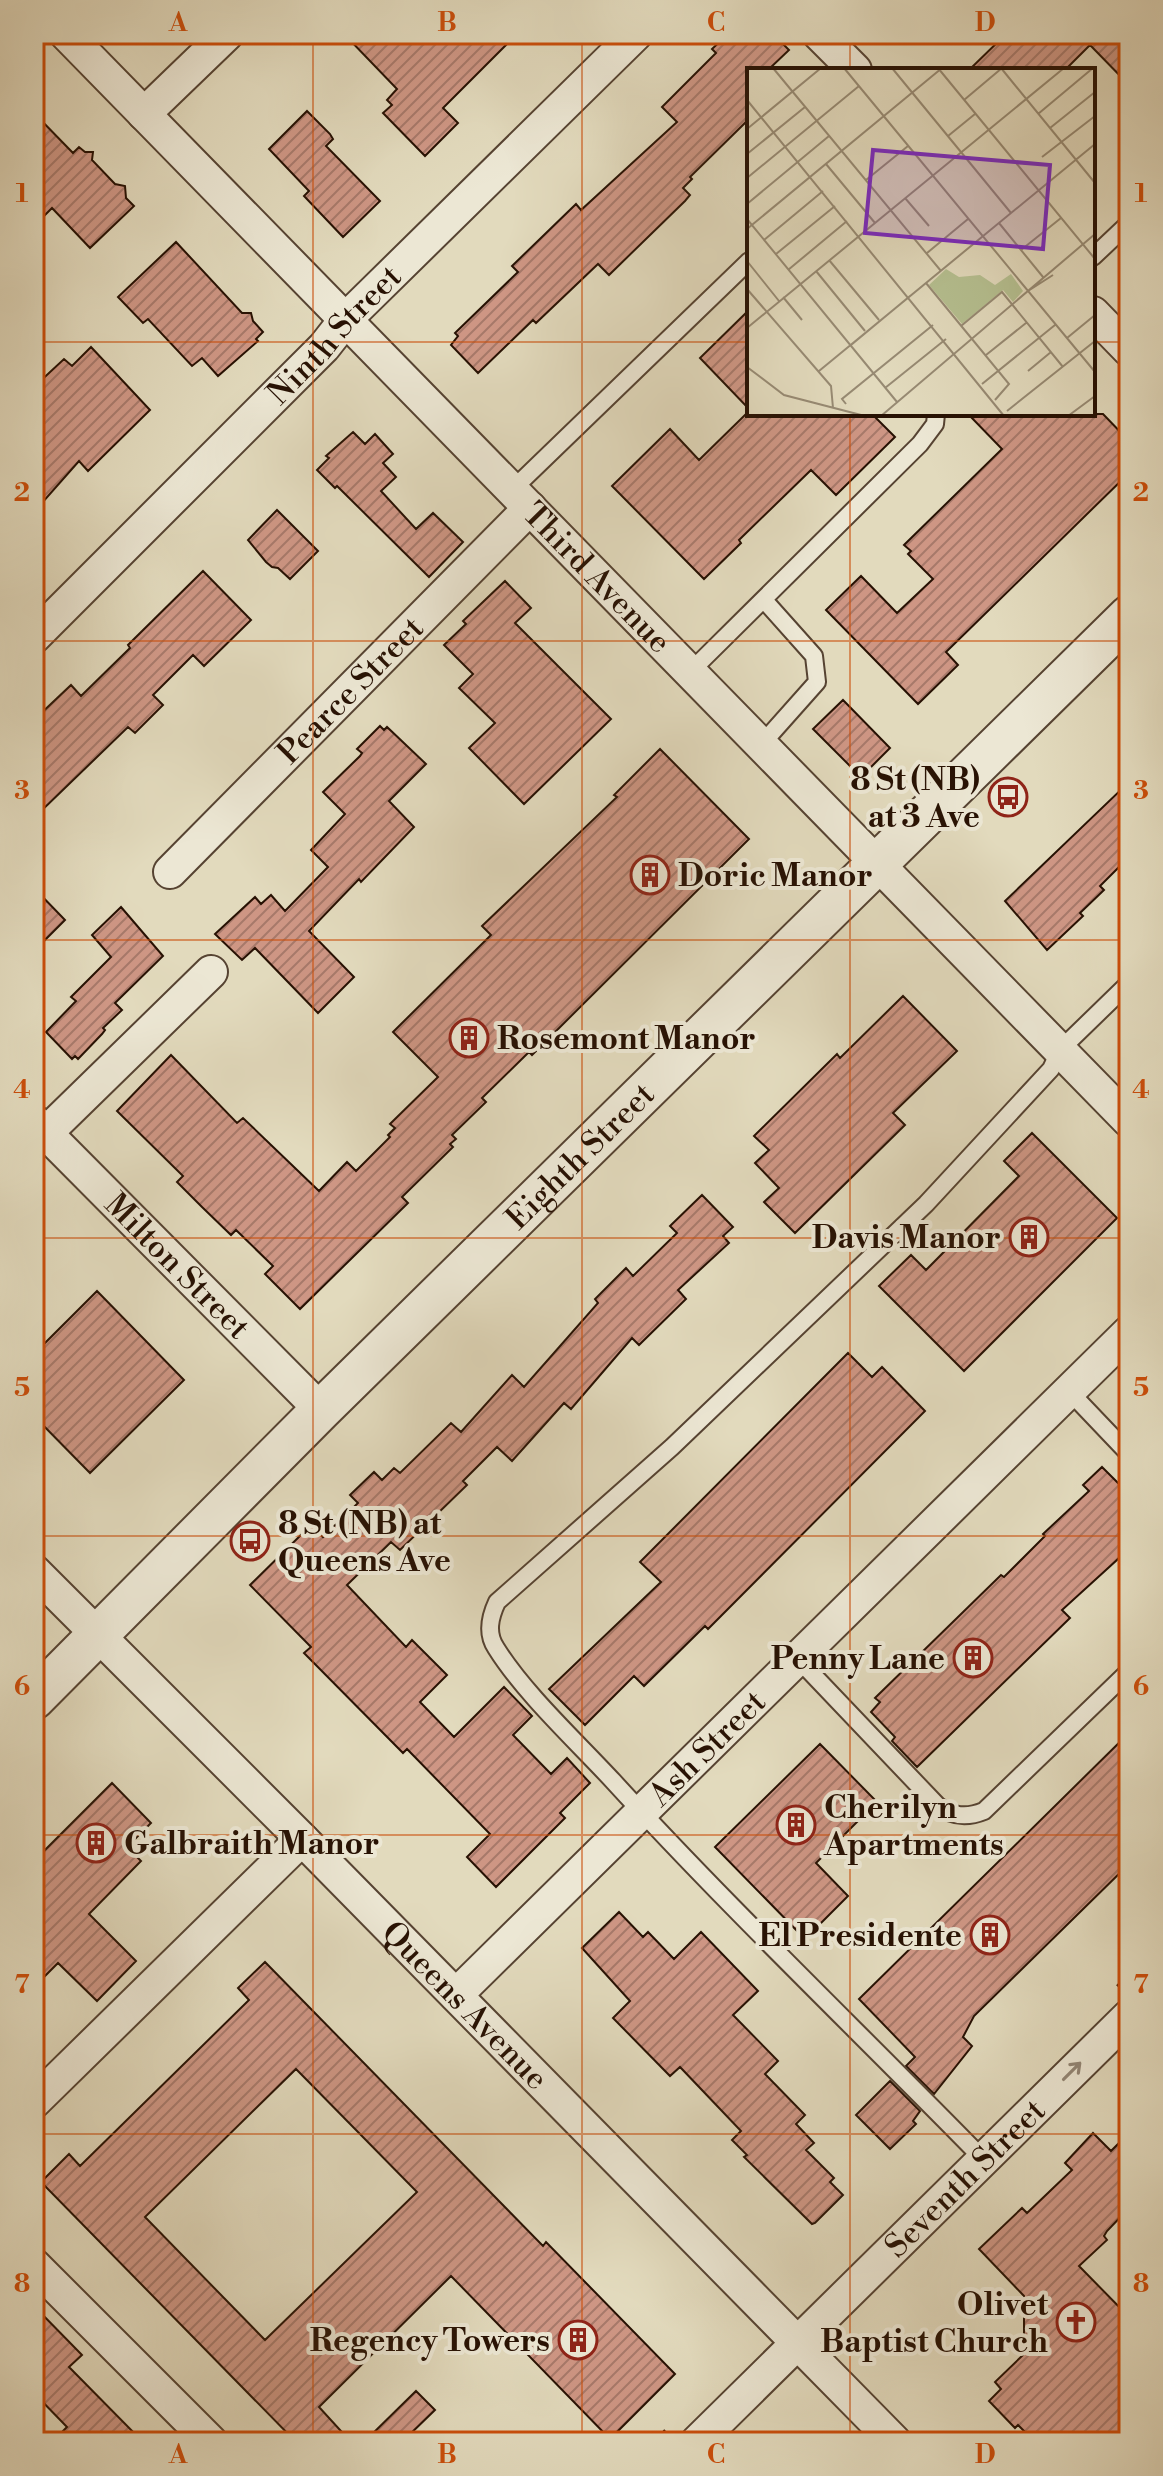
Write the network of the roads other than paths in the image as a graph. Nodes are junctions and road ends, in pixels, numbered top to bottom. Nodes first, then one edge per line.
1 (66, 34) edge
2 (227, 34) edge
3 (636, 34) edge
4 (819, 34) edge
5 (853, 68) edge
6 (144, 114) junction
7 (1129, 223) edge
8 (1095, 255) edge
9 (747, 263) edge
10 (1095, 315) edge
11 (346, 319) junction
12 (1129, 350) edge
13 (936, 416) edge
14 (521, 499) junction
15 (764, 600) junction
16 (1129, 616) edge
17 (34, 637) edge
18 (690, 672) junction
19 (761, 745) junction
20 (877, 863) junction
21 (170, 872) dead end
22 (211, 972) dead end
23 (1129, 983) edge
24 (1060, 1050) junction
25 (1129, 1121) edge
26 (40, 1127) edge
27 (1129, 1332) edge
28 (1069, 1391) junction
29 (321, 1410) junction
30 (1129, 1454) edge
31 (34, 1571) edge
32 (98, 1637) junction
33 (798, 1659) junction
34 (1129, 1671) edge
35 (34, 1699) edge
36 (642, 1812) junction
37 (302, 1839) junction
38 (456, 1995) junction
39 (1129, 2016) edge
40 (34, 2102) edge
41 (983, 2159) junction
42 (34, 2265) edge
43 (798, 2343) junction
44 (211, 2442) edge
45 (697, 2442) edge
46 (895, 2442) edge

1 - 6 street, Third Avenue
2 - 6 street
3 - 11 street, Ninth Street
4 - 5 street
6 - 11 street, Third Avenue
7 - 8 lane
9 - 14 lane
10 - 12 street
11 - 14 street, Third Avenue
11 - 17 street, Ninth Street
13 - 15 lane
14 - 18 street, Third Avenue
14 - 21 street, Pearce Street
15 - 18 lane
15 - 19 lane
16 - 20 street, Eighth Street
18 - 19 street, Third Avenue
19 - 20 street, Third Avenue
20 - 24 street, Third Avenue
20 - 29 street, Eighth Street
22 - 26 street
23 - 24 lane
24 - 25 street, Third Avenue
24 - 36 lane
26 - 29 street, Milton Street
27 - 28 street, Ash Street
28 - 30 lane
28 - 33 street, Ash Street
29 - 32 street, Eighth Street
31 - 32 street, Queens Avenue
32 - 35 street, Eighth Street
32 - 37 street, Queens Avenue
33 - 34 lane
33 - 36 street, Ash Street
36 - 38 street, Ash Street
36 - 41 lane
37 - 38 street, Queens Avenue
37 - 40 street
38 - 43 street, Queens Avenue
41 -> 39 street, Seventh Street
41 - 43 street, Seventh Street
42 - 44 street
43 - 45 street, Seventh Street
43 - 46 street, Queens Avenue

